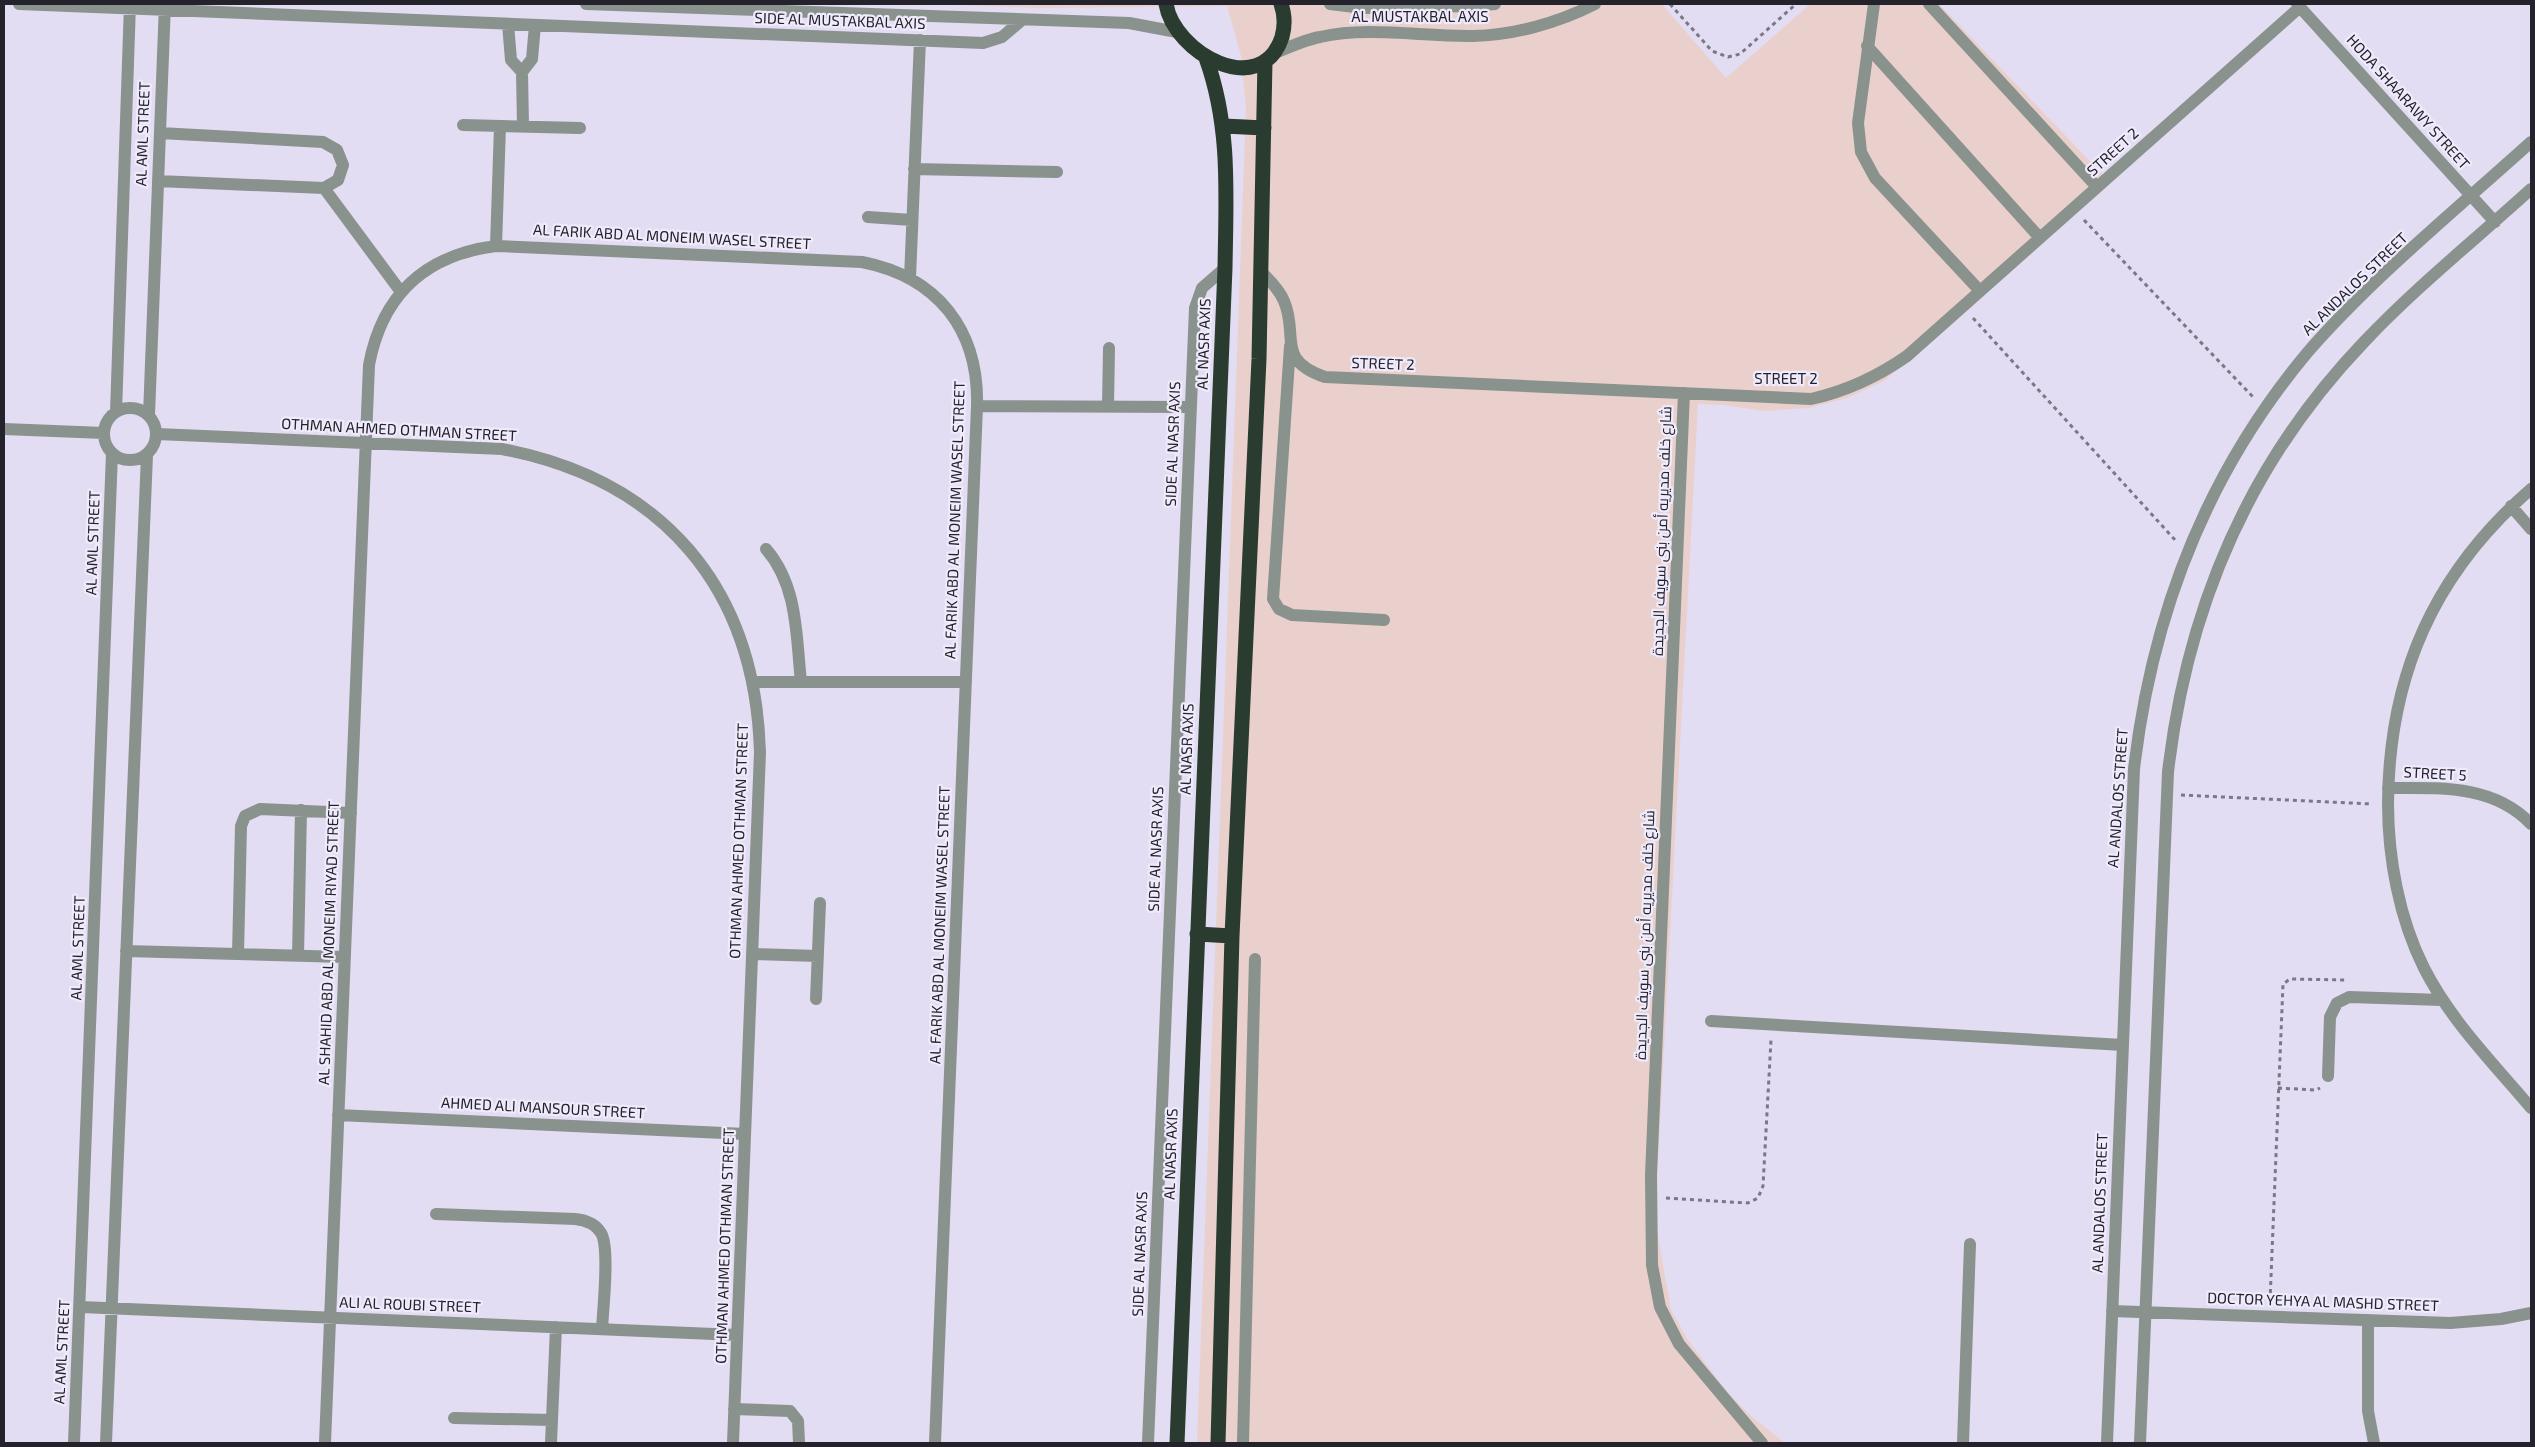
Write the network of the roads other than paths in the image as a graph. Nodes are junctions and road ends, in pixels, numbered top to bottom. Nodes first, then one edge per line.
1 (19, 4) edge
2 (586, 4) edge
3 (1166, 4) edge
4 (1281, 4) edge
5 (1330, 4) edge
6 (1495, 4) edge
7 (1594, 4) edge
8 (1874, 4) edge
9 (1929, 4) edge
10 (1349, 5) edge
11 (129, 6) edge
12 (2299, 6) edge
13 (165, 7) edge
14 (1022, 20) junction
15 (508, 24) junction
16 (535, 25) junction
17 (1177, 32) junction
18 (920, 40) junction
19 (1867, 46) junction
20 (1269, 57) junction
21 (1206, 58) junction
22 (522, 72) junction
23 (463, 124) dead end
24 (500, 126) junction
25 (523, 126) junction
26 (1224, 126) junction
27 (580, 128) dead end
28 (1264, 128) junction
29 (160, 133) junction
30 (2531, 142) edge
31 (914, 168) junction
32 (1057, 172) dead end
33 (158, 181) junction
34 (2097, 187) junction
35 (324, 188) junction
36 (2531, 189) edge
37 (2472, 196) junction
38 (868, 217) dead end
39 (912, 220) junction
40 (2495, 222) junction
41 (2040, 238) junction
42 (496, 246) junction
43 (1225, 268) junction
44 (1260, 271) junction
45 (910, 278) junction
46 (1980, 291) junction
47 (401, 292) junction
48 (1290, 346) junction
49 (1109, 348) dead end
50 (1684, 393) junction
51 (977, 406) junction
52 (1108, 407) junction
53 (1191, 407) junction
54 (116, 412) junction
55 (149, 415) junction
56 (4, 429) edge
57 (104, 433) junction
58 (157, 434) junction
59 (366, 443) junction
60 (112, 453) junction
61 (147, 455) junction
62 (2531, 489) edge
63 (2511, 506) junction
64 (2531, 529) edge
65 (766, 549) dead end
66 (1384, 620) dead end
67 (754, 682) junction
68 (802, 682) junction
69 (966, 682) junction
70 (2388, 788) junction
71 (301, 810) junction
72 (351, 812) junction
73 (2531, 824) edge
74 (820, 903) dead end
75 (1197, 934) junction
76 (1232, 936) junction
77 (126, 951) junction
78 (238, 954) junction
79 (752, 954) junction
80 (298, 956) junction
81 (818, 956) junction
82 (345, 957) junction
83 (1255, 959) dead end
84 (816, 999) dead end
85 (2442, 1000) junction
86 (1711, 1021) dead end
87 (2123, 1045) junction
88 (2328, 1076) road end
89 (2531, 1108) edge
90 (338, 1115) junction
91 (745, 1134) junction
92 (436, 1214) dead end
93 (1970, 1244) dead end
94 (81, 1307) junction
95 (112, 1308) junction
96 (2112, 1311) junction
97 (2145, 1312) junction
98 (2531, 1312) edge
99 (330, 1317) junction
100 (2368, 1320) junction
101 (556, 1327) junction
102 (602, 1329) junction
103 (737, 1334) junction
104 (734, 1409) junction
105 (454, 1418) dead end
106 (552, 1420) junction
107 (74, 1443) edge
108 (106, 1443) edge
109 (325, 1443) edge
110 (551, 1443) edge
111 (733, 1443) edge
112 (798, 1443) edge
113 (936, 1443) edge
114 (1148, 1443) edge
115 (1177, 1443) edge
116 (1218, 1443) edge
117 (1244, 1443) edge
118 (1762, 1443) edge
119 (1963, 1443) edge
120 (2107, 1443) edge
121 (2140, 1443) edge
122 (2374, 1443) edge

1 - 11 street, SIDE AL MUSTAKBAL AXIS
2 - 14 street
3 - 17 highway
4 - 20 highway
5 - 10 street, AL MUSTAKBAL AXIS
6 - 10 street, AL MUSTAKBAL AXIS
7 - 20 street, AL MUSTAKBAL AXIS
8 - 19 street
9 - 34 street
11 - 13 street, SIDE AL MUSTAKBAL AXIS
11 - 54 street, AL AML STREET
12 - 34 street, STREET 2
12 - 37 street, HODA SHAARAWY STREET
13 - 15 street, SIDE AL MUSTAKBAL AXIS
13 - 29 street, AL AML STREET
14 - 17 street
14 - 18 street, SIDE AL MUSTAKBAL AXIS
15 - 16 street, SIDE AL MUSTAKBAL AXIS
15 - 22 street
16 - 18 street, SIDE AL MUSTAKBAL AXIS
16 - 22 street
17 - 21 highway
18 - 31 street
19 - 41 street
19 - 46 street
20 - 21 highway
20 - 28 highway
21 - 26 highway, AL NASR AXIS
22 - 25 street
23 - 24 street
24 - 25 street
24 - 42 street
25 - 27 street
26 - 28 highway
26 - 43 highway, AL NASR AXIS
28 - 44 highway
29 - 33 street, AL AML STREET
29 - 35 street
30 - 37 street, AL ANDALOS STREET
31 - 32 street
31 - 39 street
33 - 35 street
33 - 55 street, AL AML STREET
34 - 41 street, STREET 2
35 - 47 street
36 - 40 street
37 - 40 street, HODA SHAARAWY STREET
37 - 87 street, AL ANDALOS STREET
38 - 39 street
39 - 45 street
40 - 97 street
41 - 46 street, STREET 2
42 - 45 street, AL FARIK ABD AL MONEIM WASEL STREET
42 - 47 street, AL FARIK ABD AL MONEIM WASEL STREET
43 - 53 street, SIDE AL NASR AXIS
43 - 75 highway, AL NASR AXIS
44 - 48 street
44 - 76 highway
45 - 51 street, AL FARIK ABD AL MONEIM WASEL STREET
46 - 50 street, STREET 2
47 - 59 street, AL FARIK ABD AL MONEIM WASEL STREET
48 - 50 street, STREET 2
48 - 66 street
49 - 52 street
50 - 118 street, شارع خلف مديريه أمن بنى سويف الجديدة
51 - 52 street
51 - 69 street, AL FARIK ABD AL MONEIM WASEL STREET
52 - 53 street
53 - 114 street, SIDE AL NASR AXIS
54 - 55 street
54 - 57 street
55 - 58 street
56 - 57 street
57 - 60 street
58 - 59 street, OTHMAN AHMED OTHMAN STREET
58 - 61 street
59 - 67 street, OTHMAN AHMED OTHMAN STREET
59 - 72 street, AL SHAHID ABD AL MONEIM RIYAD STREET
60 - 61 street
60 - 94 street, AL AML STREET
61 - 77 street
62 - 63 street
63 - 64 street
63 - 70 street
65 - 68 street
67 - 68 street
67 - 79 street, OTHMAN AHMED OTHMAN STREET
68 - 69 street
69 - 113 street, AL FARIK ABD AL MONEIM WASEL STREET
70 - 73 street, STREET 5
70 - 85 street
71 - 72 street
71 - 78 street
71 - 80 street
72 - 82 street, AL SHAHID ABD AL MONEIM RIYAD STREET
74 - 81 street
75 - 76 highway
75 - 115 highway, AL NASR AXIS
76 - 116 highway
77 - 78 street
77 - 95 street
78 - 80 street
79 - 81 street
79 - 91 street, OTHMAN AHMED OTHMAN STREET
80 - 82 street
81 - 84 street
82 - 90 street, AL SHAHID ABD AL MONEIM RIYAD STREET
83 - 117 street
85 - 88 street
85 - 89 street
86 - 87 street
87 - 96 street, AL ANDALOS STREET
90 - 91 street, AHMED ALI MANSOUR STREET
90 - 99 street, AL SHAHID ABD AL MONEIM RIYAD STREET
91 - 103 street, OTHMAN AHMED OTHMAN STREET
92 - 102 street
93 - 119 street
94 - 95 street, ALI AL ROUBI STREET
94 - 107 street, AL AML STREET
95 - 99 street, ALI AL ROUBI STREET
95 - 108 street
96 - 97 street, DOCTOR YEHYA AL MASHD STREET
96 - 120 street, AL ANDALOS STREET
97 - 100 street, DOCTOR YEHYA AL MASHD STREET
97 - 121 street
98 - 100 street, DOCTOR YEHYA AL MASHD STREET
99 - 101 street, ALI AL ROUBI STREET
99 - 109 street, AL SHAHID ABD AL MONEIM RIYAD STREET
100 - 122 street
101 - 102 street, ALI AL ROUBI STREET
101 - 106 street
102 - 103 street, ALI AL ROUBI STREET
103 - 104 street, OTHMAN AHMED OTHMAN STREET
104 - 111 street, OTHMAN AHMED OTHMAN STREET
104 - 112 street
105 - 106 street
106 - 110 street

